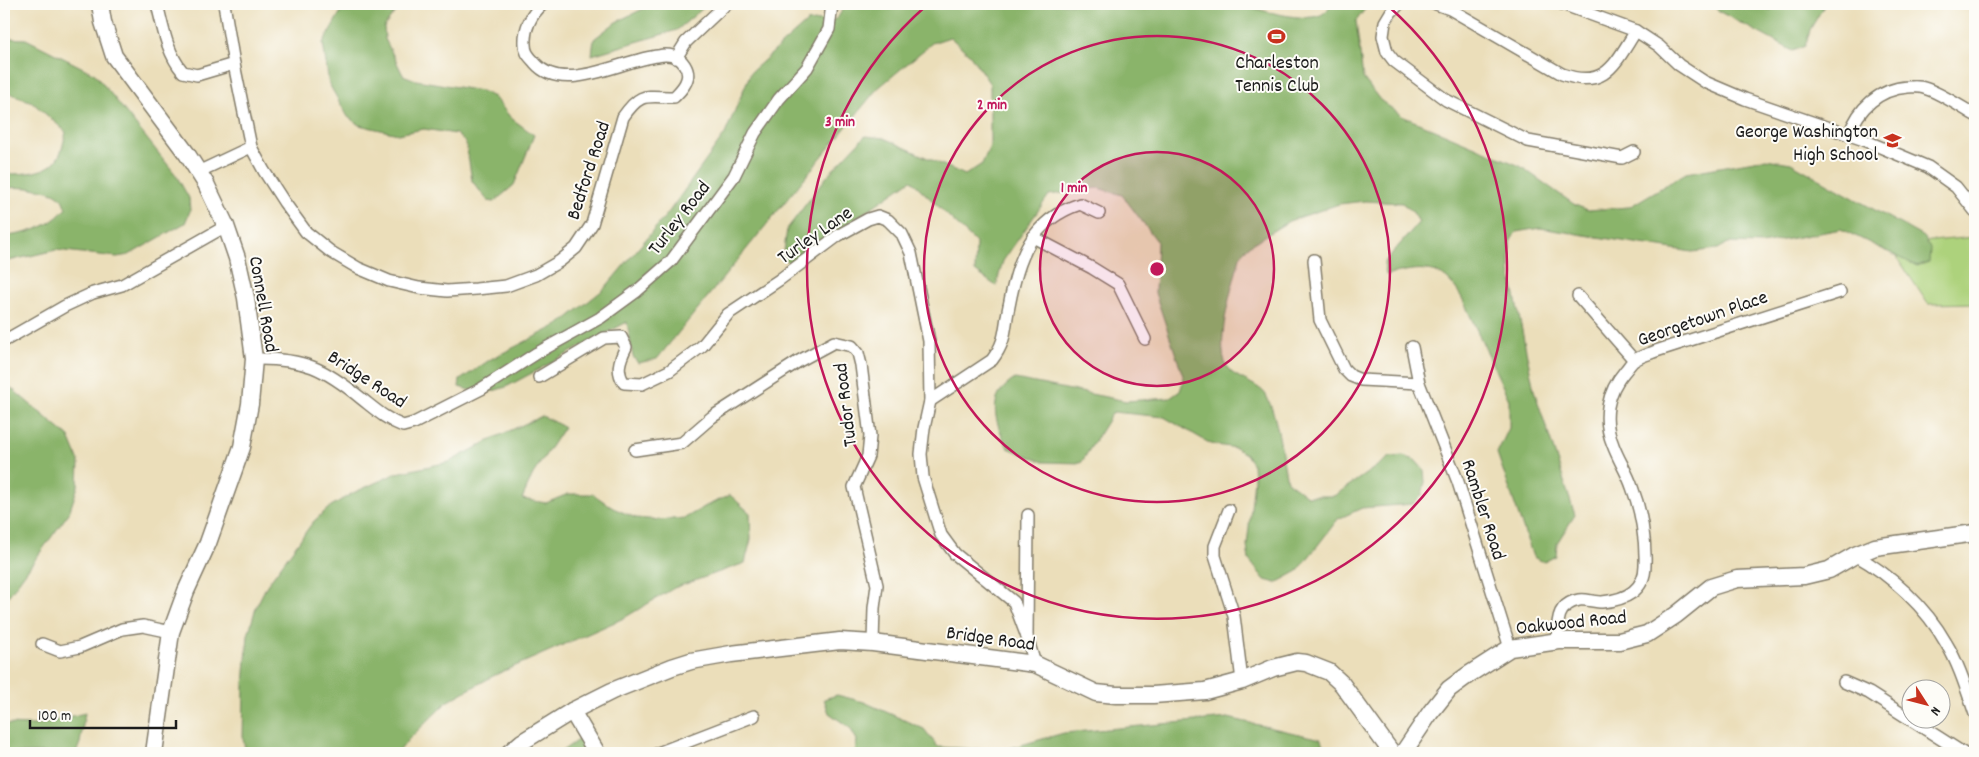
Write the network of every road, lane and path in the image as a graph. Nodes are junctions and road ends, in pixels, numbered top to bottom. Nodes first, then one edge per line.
1 (100, 4) edge
2 (157, 4) edge
3 (224, 4) edge
4 (543, 4) edge
5 (726, 4) edge
6 (832, 4) edge
7 (1399, 4) edge
8 (1436, 4) edge
9 (1562, 4) edge
10 (1636, 31) junction
11 (676, 58) junction
12 (234, 64) junction
13 (1975, 115) edge
14 (1848, 135) junction
15 (251, 147) junction
16 (1634, 152) dead end
17 (198, 172) junction
18 (1975, 211) edge
19 (1099, 213) dead end
20 (226, 226) junction
21 (1033, 237) junction
22 (1314, 260) dead end
23 (1840, 292) dead end
24 (1578, 296) dead end
25 (1145, 339) dead end
26 (4, 340) edge
27 (1412, 347) dead end
28 (254, 359) junction
29 (1634, 360) junction
30 (539, 377) dead end
31 (1419, 383) junction
32 (481, 389) joint
33 (930, 401) junction
34 (635, 450) dead end
35 (1229, 510) dead end
36 (1028, 516) dead end
37 (1975, 533) edge
38 (1855, 555) junction
39 (171, 632) junction
40 (1028, 638) junction
41 (1559, 641) junction
42 (873, 643) junction
43 (42, 644) dead end
44 (1510, 648) junction
45 (1035, 664) junction
46 (1242, 681) junction
47 (1844, 682) dead end
48 (572, 711) junction
49 (1975, 714) edge
50 (754, 716) dead end
51 (154, 753) edge
52 (509, 753) edge
53 (597, 753) edge
54 (658, 753) edge
55 (1392, 753) edge
56 (1403, 753) edge
57 (1963, 753) edge

1 - 17 main road, Connell Road
2 - 12 street
3 - 12 street, Bedford Road
4 - 11 street
5 - 11 street
6 - 32 street, Turley Road
7 - 16 street
8 - 10 street
9 - 10 street
10 - 14 street
11 - 15 street, Bedford Road
12 - 15 street, Bedford Road
13 - 14 street
14 - 18 street
15 - 17 street
17 - 20 main road, Connell Road
19 - 21 street
20 - 26 street
20 - 28 main road, Connell Road
21 - 25 street
21 - 33 street
22 - 31 street
23 - 29 street, Georgetown Place
24 - 29 street
27 - 31 street, Rambler Road
28 - 32 street, Bridge Road
28 - 39 main road, Connell Road
29 - 41 street, Georgetown Place
30 - 33 street, Turley Lane
31 - 44 street, Rambler Road
33 - 40 street, Turley Lane
34 - 42 street, Tudor Road
35 - 46 street
36 - 40 street
37 - 38 main road, Oakwood Road
38 - 41 main road, Oakwood Road
38 - 49 street
39 - 43 street
39 - 51 main road, Connell Road
40 - 45 street
41 - 44 main road, Oakwood Road
42 - 45 main road, Bridge Road
42 - 48 main road, Bridge Road
44 - 56 main road, Oakwood Road
45 - 46 main road, Bridge Road
46 - 55 main road, Bridge Road
47 - 57 street
48 - 52 main road, Bridge Road
48 - 53 main road
50 - 54 street

